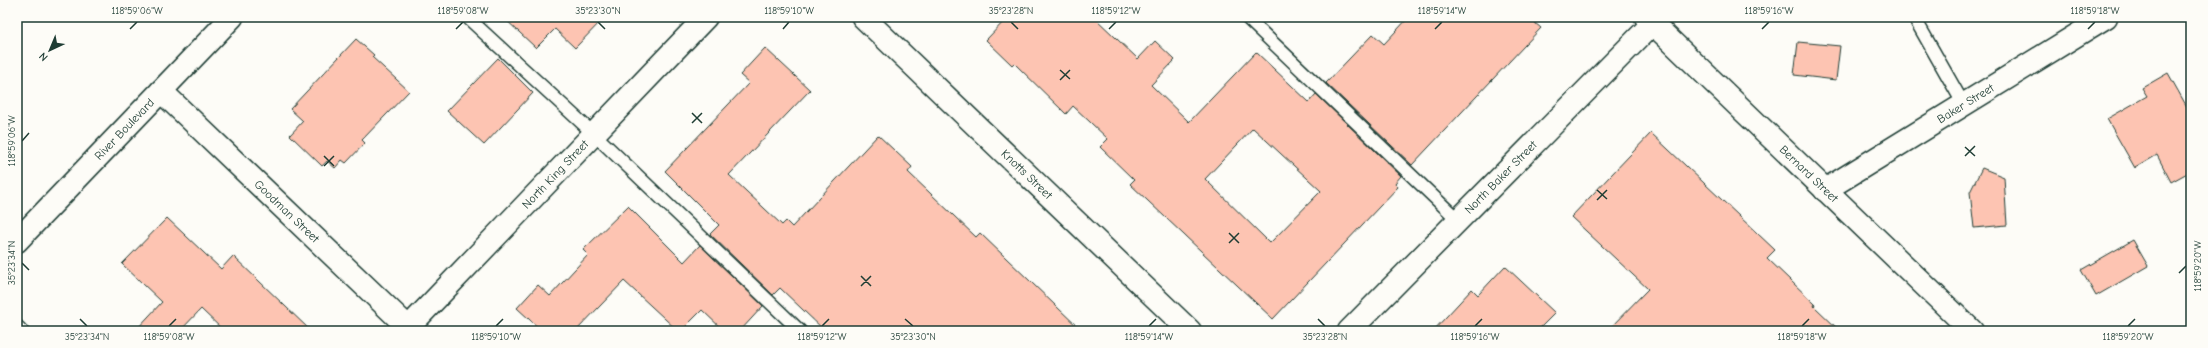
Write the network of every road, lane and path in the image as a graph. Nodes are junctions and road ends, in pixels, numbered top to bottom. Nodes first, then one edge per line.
1 (232, 17) edge
2 (467, 17) edge
3 (706, 17) edge
4 (863, 17) edge
5 (1246, 17) edge
6 (1914, 17) edge
7 (2106, 17) edge
8 (1649, 20) edge
9 (161, 91) junction
10 (1964, 105) junction
11 (594, 134) junction
12 (1825, 190) junction
13 (1458, 220) junction
14 (17, 241) edge
15 (17, 326) edge
16 (408, 330) edge
17 (22, 331) edge
18 (800, 331) edge
19 (1190, 331) edge
20 (1349, 331) edge
21 (1972, 331) edge

1 - 9 street, River Boulevard
2 - 11 lane
3 - 11 street, North King Street
4 - 19 street, Knotts Street
5 - 13 lane
6 - 10 lane
7 - 10 street, Baker Street
8 - 12 street, Bernard Street
8 - 13 street, North Baker Street
9 - 14 street, River Boulevard
9 - 16 street, Goodman Street
10 - 12 street, Baker Street
11 - 16 street, North King Street
11 - 18 lane
12 - 21 street, Bernard Street
13 - 20 street, North Baker Street
15 - 17 lane

